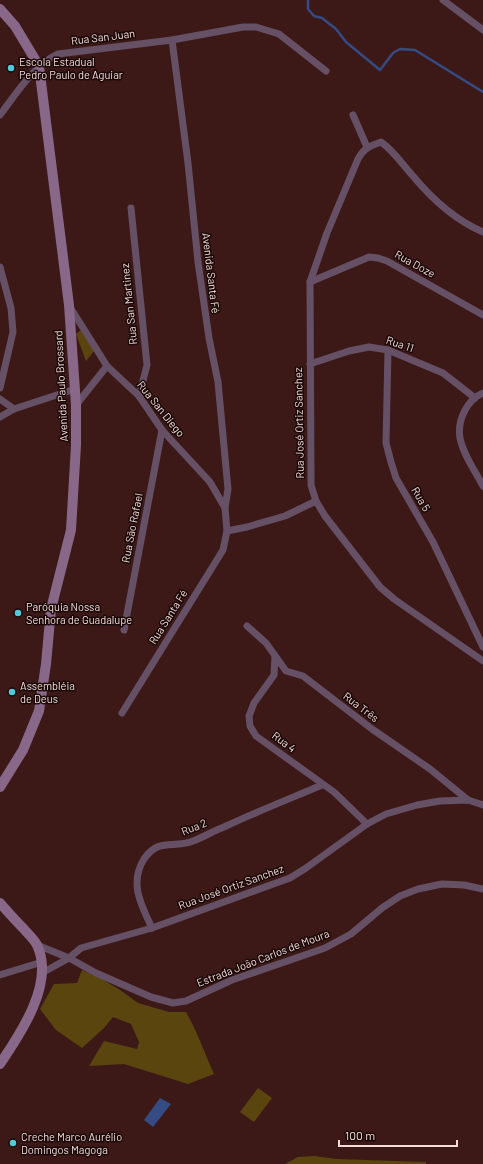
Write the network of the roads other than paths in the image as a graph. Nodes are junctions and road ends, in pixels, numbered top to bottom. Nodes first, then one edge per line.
1 (443, 0) edge
2 (0, 9) edge
3 (483, 30) edge
4 (172, 40) junction
5 (39, 66) junction
6 (326, 71) dead end
7 (0, 115) edge
8 (353, 115) dead end
9 (367, 147) junction
10 (131, 208) dead end
11 (483, 232) edge
12 (0, 268) edge
13 (310, 282) junction
14 (69, 305) junction
15 (483, 315) edge
16 (388, 350) junction
17 (310, 364) junction
18 (107, 366) junction
19 (0, 388) edge
20 (75, 390) junction
21 (483, 393) edge
22 (139, 396) junction
23 (475, 398) junction
24 (0, 399) edge
25 (76, 404) junction
26 (14, 409) junction
27 (0, 417) edge
28 (162, 430) junction
29 (481, 478) edge
30 (483, 486) edge
31 (316, 501) junction
32 (226, 508) junction
33 (227, 531) junction
34 (247, 626) dead end
35 (124, 630) dead end
36 (483, 647) edge
37 (275, 656) junction
38 (483, 661) edge
39 (122, 713) dead end
40 (322, 785) junction
41 (0, 787) edge
42 (468, 800) junction
43 (483, 804) edge
44 (367, 824) junction
45 (483, 889) edge
46 (0, 903) edge
47 (152, 928) junction
48 (37, 945) junction
49 (69, 958) junction
50 (42, 962) junction
51 (42, 973) junction
52 (0, 976) edge
53 (0, 1064) edge

1 - 3 street
2 - 5 main road, Avenida Paulo Brossard
4 - 5 street, Rua San Juan
4 - 6 street, Rua San Juan
4 - 32 street, Avenida Santa Fé
5 - 7 street, Rua San Juan
5 - 14 main road, Avenida Paulo Brossard
8 - 9 street
9 - 11 street
9 - 13 street, Rua José Ortiz Sanchez
10 - 22 street, Rua San Martinez
12 - 19 street
13 - 15 street, Rua Doze
13 - 17 street, Rua José Ortiz Sanchez
14 - 18 street, Rua San Diego
14 - 20 main road, Avenida Paulo Brossard
16 - 17 street, Rua 11
16 - 23 street, Rua 11
16 - 36 street, Rua 5
17 - 31 street, Rua José Ortiz Sanchez
18 - 22 street, Rua San Diego
18 - 25 street
20 - 25 main road, Avenida Paulo Brossard
20 - 26 street
21 - 23 street
22 - 28 street, Rua San Diego
23 - 29 street
24 - 26 street
25 - 41 main road, Avenida Paulo Brossard
26 - 27 street
28 - 32 street, Rua San Diego
28 - 35 street, Rua São Rafael
29 - 30 street
31 - 33 street
31 - 38 street, Rua José Ortiz Sanchez
32 - 33 street, Rua San Diego
33 - 39 street, Rua Santa Fé
34 - 37 street, Rua Três
37 - 40 street, Rua 4
37 - 42 street, Rua Três
40 - 44 street, Rua 4
40 - 47 street, Rua 2
42 - 43 street, Rua José Ortiz Sanchez
42 - 44 street, Rua José Ortiz Sanchez
44 - 47 street, Rua José Ortiz Sanchez
45 - 49 street, Estrada João Carlos de Moura
46 - 48 main road
47 - 49 street, Rua José Ortiz Sanchez
48 - 49 street, Estrada João Carlos de Moura
48 - 50 main road
49 - 51 street, Rua José Ortiz Sanchez
50 - 51 main road
50 - 52 street
51 - 53 main road

